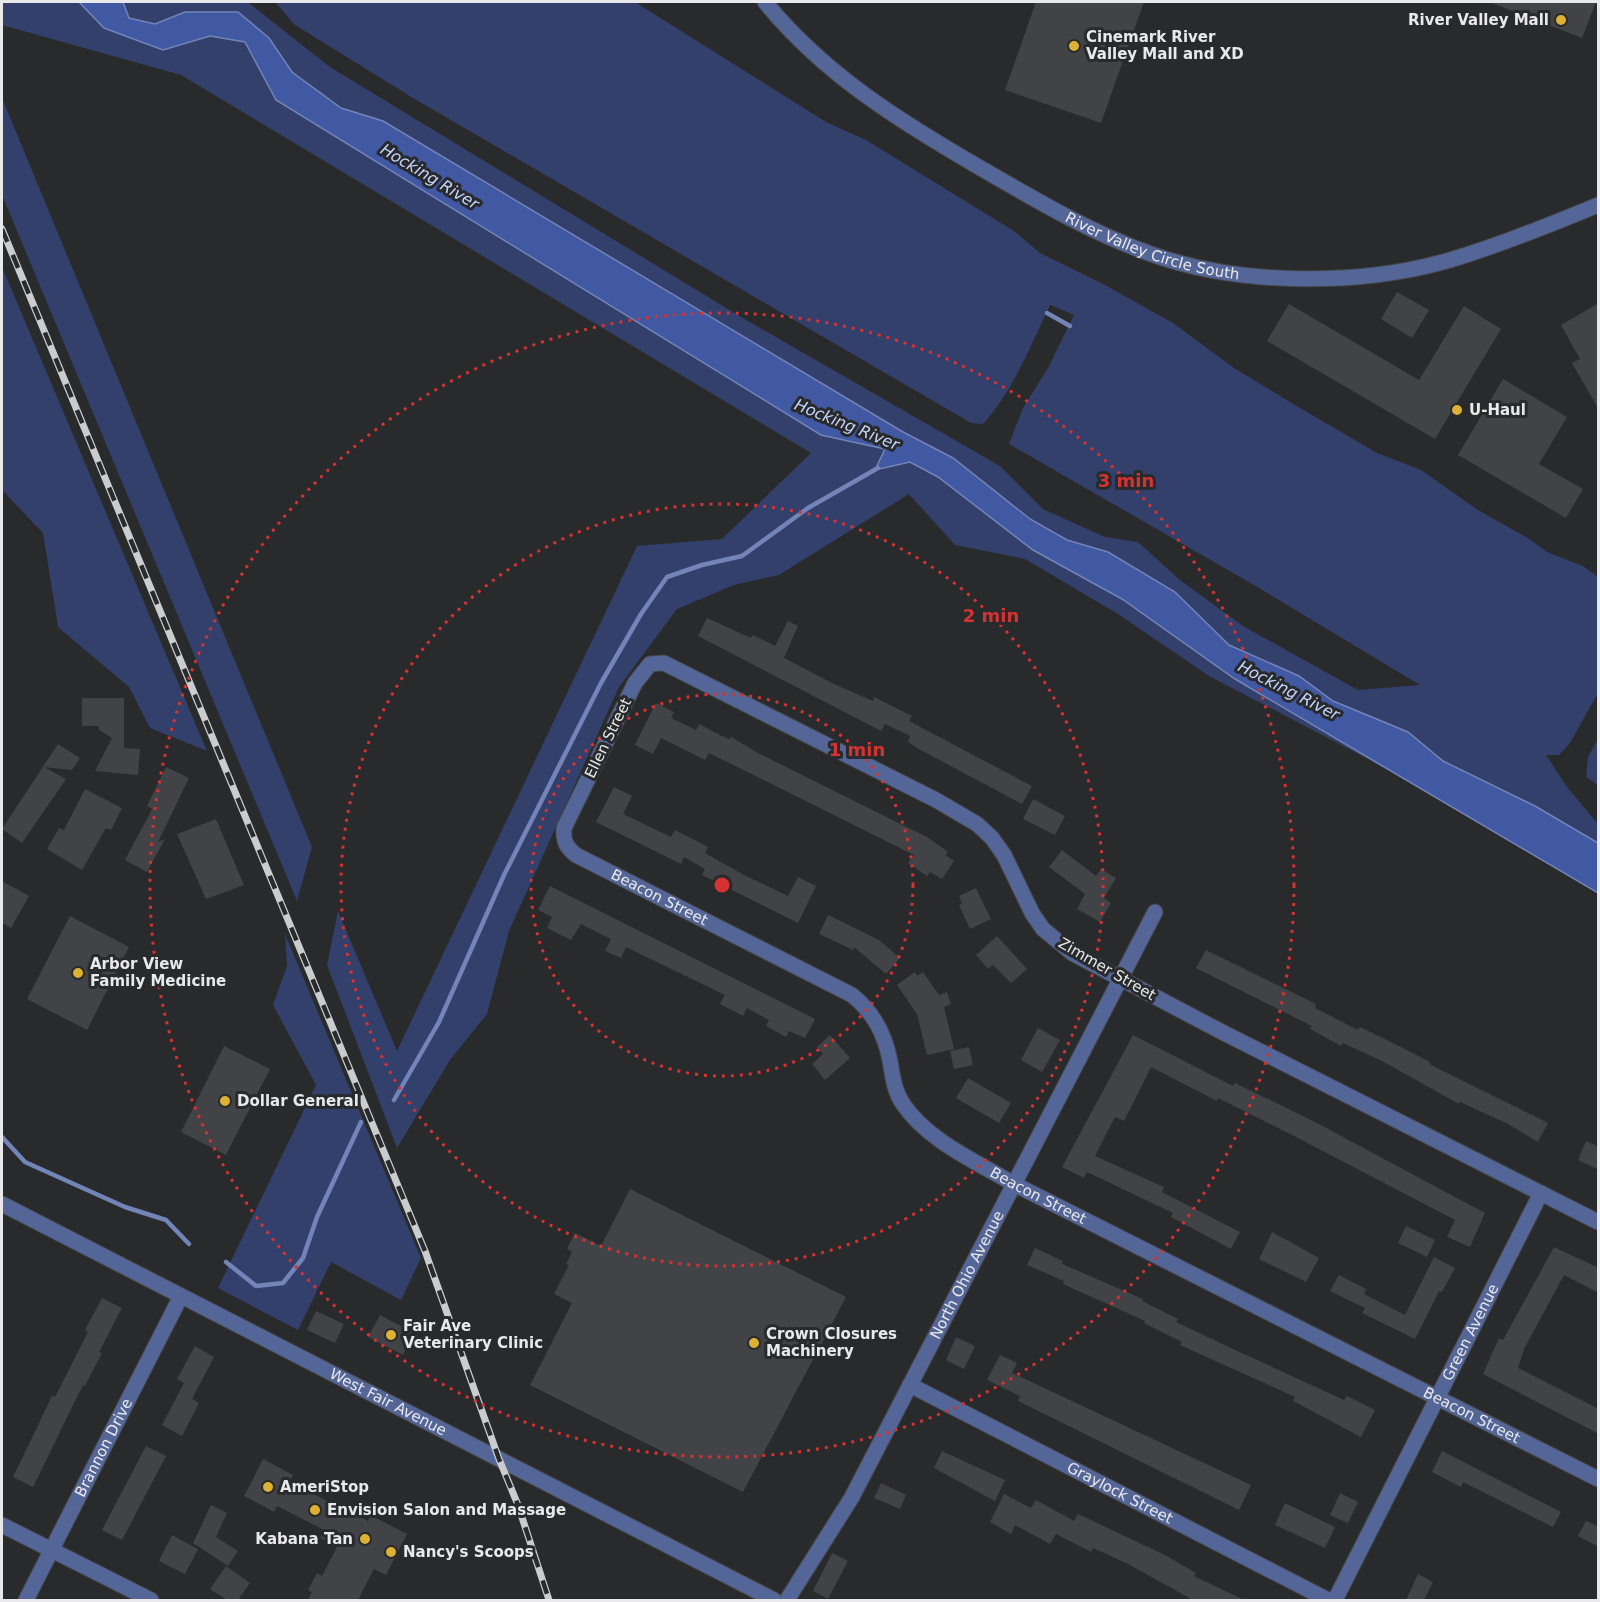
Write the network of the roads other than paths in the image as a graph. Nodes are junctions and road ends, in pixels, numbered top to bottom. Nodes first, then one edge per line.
1 (765, 2) edge
2 (1599, 205) edge
3 (664, 663) joint
4 (564, 828) joint
5 (1155, 912) dead end
6 (1122, 979) junction
7 (1014, 1184) junction
8 (1541, 1193) junction
9 (2, 1204) edge
10 (1599, 1222) edge
11 (181, 1296) junction
12 (910, 1385) junction
13 (1436, 1398) junction
14 (1599, 1479) edge
15 (2, 1525) edge
16 (52, 1550) junction
17 (26, 1600) edge
18 (152, 1600) edge
19 (774, 1600) edge
20 (788, 1600) edge
21 (1328, 1600) edge
22 (1335, 1600) edge

1 - 2 street, River Valley Circle South
3 - 4 street, Ellen Street
3 - 6 street, Zimmer Street
4 - 7 street, Beacon Street
5 - 6 street, North Ohio Avenue
6 - 7 street, North Ohio Avenue
6 - 8 street, Zimmer Street
7 - 12 street, North Ohio Avenue
7 - 13 street, Beacon Street
8 - 10 street, Zimmer Street
8 - 13 street, Green Avenue
9 - 11 street, West Fair Avenue
11 - 16 street, Brannon Drive
11 - 19 street, West Fair Avenue
12 - 20 street, North Ohio Avenue
12 - 21 street, Graylock Street
13 - 14 street, Beacon Street
13 - 22 street, Green Avenue
15 - 16 street
16 - 17 street, Brannon Drive
16 - 18 street

